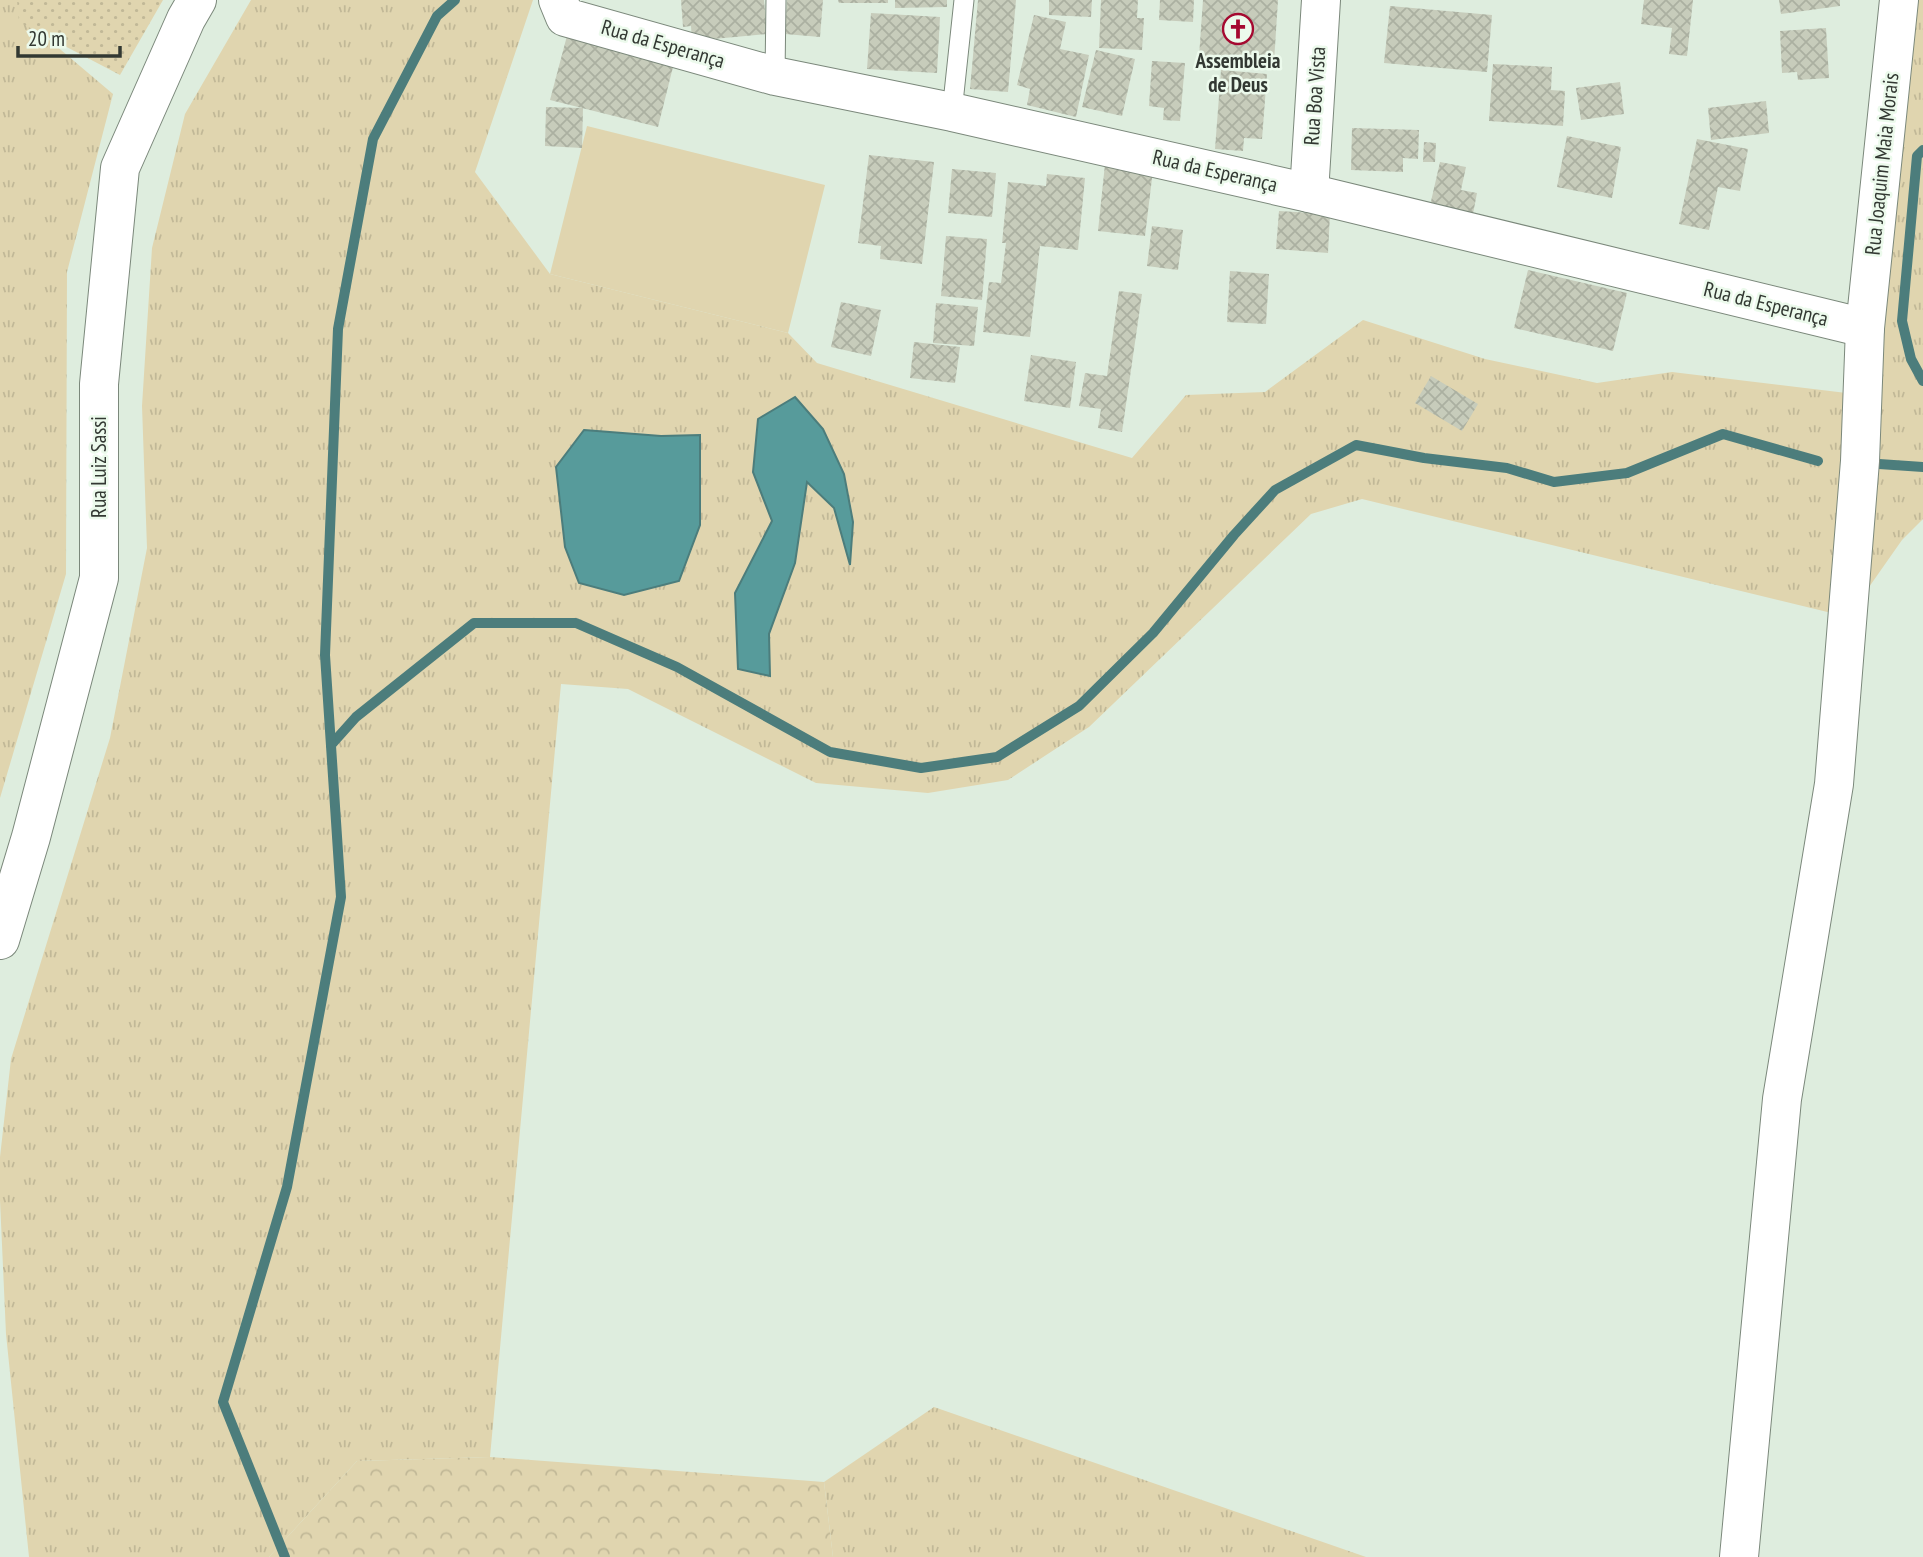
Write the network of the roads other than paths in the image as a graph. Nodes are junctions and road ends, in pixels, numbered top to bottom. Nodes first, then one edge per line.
1 (198, 0) edge
2 (776, 0) edge
3 (964, 0) edge
4 (1321, 0) edge
5 (1899, 0) edge
6 (561, 9) edge
7 (775, 76) junction
8 (952, 112) junction
9 (1309, 193) junction
10 (1865, 328) junction
11 (0, 940) edge
12 (1739, 1557) edge

1 - 11 street, Rua Luiz Sassi
2 - 7 lane
3 - 8 lane
4 - 9 street, Rua Boa Vista
5 - 10 street, Rua Joaquim Maia Morais
6 - 7 street, Rua da Esperança
7 - 8 street, Rua da Esperança
8 - 9 street, Rua da Esperança
9 - 10 street, Rua da Esperança
10 - 12 street, Rua Joaquim Maia Morais

